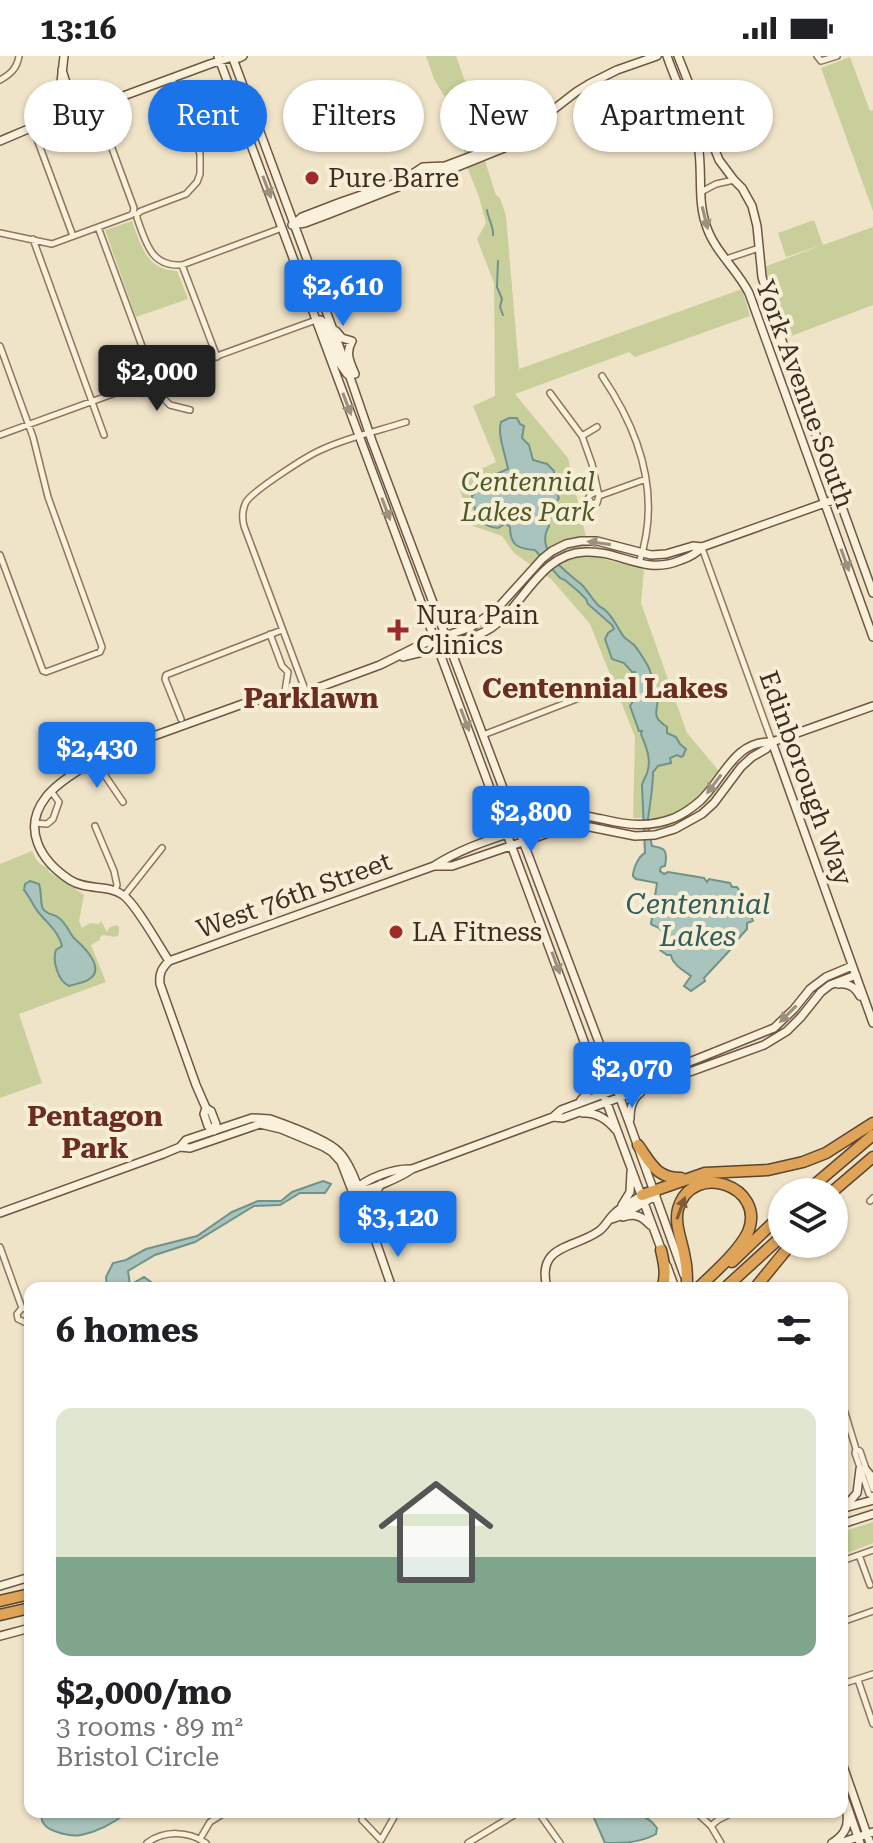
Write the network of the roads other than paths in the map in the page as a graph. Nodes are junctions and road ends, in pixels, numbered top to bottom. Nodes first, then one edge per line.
1 (19, 56) edge
2 (64, 56) edge
3 (232, 56) edge
4 (243, 56) edge
5 (657, 56) edge
6 (667, 56) edge
7 (678, 56) edge
8 (837, 56) edge
9 (818, 58) edge
10 (219, 59) edge
11 (62, 70) junction
12 (172, 78) junction
13 (0, 80) edge
14 (61, 80) edge
15 (66, 80) edge
16 (132, 93) edge
17 (557, 108) edge
18 (24, 130) edge
19 (0, 141) edge
20 (42, 152) edge
21 (114, 152) edge
22 (481, 152) edge
23 (496, 152) edge
24 (433, 167) junction
25 (417, 172) junction
26 (437, 179) junction
27 (734, 180) junction
28 (421, 184) junction
29 (701, 192) junction
30 (136, 212) junction
31 (0, 224) edge
32 (293, 225) junction
33 (98, 227) junction
34 (282, 228) junction
35 (2, 233) edge
36 (73, 236) junction
37 (33, 239) junction
38 (759, 248) junction
39 (726, 259) junction
40 (182, 265) junction
41 (316, 320) junction
42 (330, 321) junction
43 (0, 346) edge
44 (787, 353) junction
45 (217, 357) junction
46 (773, 358) junction
47 (602, 376) dead end
48 (351, 378) junction
49 (153, 380) junction
50 (550, 393) dead end
51 (92, 402) junction
52 (361, 407) junction
53 (190, 410) dead end
54 (406, 422) dead end
55 (28, 425) junction
56 (597, 427) dead end
57 (369, 434) junction
58 (0, 435) edge
59 (104, 435) dead end
60 (359, 436) junction
61 (582, 436) junction
62 (646, 479) junction
63 (839, 498) junction
64 (825, 503) junction
65 (702, 547) junction
66 (643, 554) junction
67 (0, 555) edge
68 (639, 564) junction
69 (873, 593) edge
70 (282, 630) junction
71 (270, 634) junction
72 (873, 637) edge
73 (446, 640) junction
74 (437, 643) junction
75 (285, 691) dead end
76 (306, 692) junction
77 (592, 693) dead end
78 (873, 706) edge
79 (181, 719) dead end
80 (482, 735) junction
81 (772, 742) junction
82 (97, 764) junction
83 (51, 791) junction
84 (123, 802) dead end
85 (35, 823) junction
86 (95, 826) dead end
87 (518, 831) junction
88 (508, 834) junction
89 (522, 841) junction
90 (512, 845) junction
91 (162, 848) dead end
92 (434, 866) junction
93 (115, 891) junction
94 (124, 896) junction
95 (169, 961) junction
96 (852, 966) junction
97 (856, 975) junction
98 (832, 984) junction
99 (866, 1004) junction
100 (873, 1023) edge
101 (603, 1053) junction
102 (594, 1066) junction
103 (646, 1078) junction
104 (646, 1088) junction
105 (618, 1094) junction
106 (605, 1098) junction
107 (575, 1109) junction
108 (629, 1122) junction
109 (873, 1123) edge
110 (215, 1134) junction
111 (873, 1135) edge
112 (621, 1138) junction
113 (638, 1145) junction
114 (873, 1157) edge
115 (631, 1166) junction
116 (351, 1172) junction
117 (695, 1176) junction
118 (822, 1178) edge
119 (381, 1179) junction
120 (848, 1179) edge
121 (357, 1190) junction
122 (655, 1193) junction
123 (643, 1199) junction
124 (0, 1213) edge
125 (371, 1217) junction
126 (614, 1217) junction
127 (768, 1226) edge
128 (653, 1228) junction
129 (375, 1239) junction
130 (0, 1247) edge
131 (768, 1249) edge
132 (661, 1250) junction
133 (780, 1258) edge
134 (390, 1282) edge
135 (546, 1282) edge
136 (664, 1282) edge
137 (673, 1282) edge
138 (693, 1282) edge
139 (693, 1282) edge
140 (700, 1282) edge
141 (701, 1282) edge
142 (732, 1282) edge
143 (760, 1282) edge
144 (22, 1308) joint
145 (24, 1322) edge
146 (848, 1423) edge
147 (863, 1469) junction
148 (873, 1478) edge
149 (873, 1489) edge
150 (873, 1497) edge
151 (848, 1503) edge
152 (848, 1507) edge
153 (873, 1514) edge
154 (848, 1522) edge
155 (873, 1550) edge
156 (859, 1555) junction
157 (848, 1559) edge
158 (24, 1579) edge
159 (870, 1585) dead end
160 (0, 1586) edge
161 (24, 1595) edge
162 (0, 1601) edge
163 (24, 1609) edge
164 (873, 1611) edge
165 (0, 1615) edge
166 (848, 1620) edge
167 (24, 1630) edge
168 (0, 1636) edge
169 (873, 1674) edge
170 (858, 1680) junction
171 (848, 1682) edge
172 (873, 1724) edge
173 (848, 1782) edge
174 (848, 1803) edge
175 (216, 1818) edge
176 (394, 1818) edge
177 (509, 1818) edge
178 (542, 1818) edge
179 (702, 1818) edge
180 (722, 1818) edge
181 (848, 1818) edge
182 (362, 1820) dead end
183 (711, 1826) junction
184 (865, 1836) edge
185 (203, 1841) edge
186 (381, 1841) edge
187 (147, 1843) edge
188 (468, 1843) edge
189 (560, 1843) edge
190 (721, 1843) edge
191 (832, 1843) edge
192 (840, 1843) edge
193 (870, 1843) edge

1 - 13 street
2 - 11 street
3 - 4 street
3 - 10 street
3 - 32 street
5 - 17 street
6 - 29 street, York Avenue South
7 - 27 street, York Avenue South
8 - 9 street
10 - 12 street
10 -> 34 street
11 - 14 street
11 - 15 street
12 - 16 street
12 - 30 street
18 - 19 street
20 - 36 street
21 - 30 street
22 - 24 street
23 - 26 street
24 - 25 street
24 - 26 street
25 - 28 street
25 - 32 street
26 - 28 street
27 - 29 street
27 - 38 street, York Avenue South
28 - 32 street
29 -> 39 street, York Avenue South
30 - 33 street
30 - 40 street
31 - 35 street
32 - 34 street
32 - 42 street
33 - 36 street
33 - 49 street
34 - 40 street
34 - 41 street
35 - 37 street
36 - 37 street
37 - 51 street
38 - 39 street, York Avenue South
38 - 44 street, York Avenue South
39 - 46 street, York Avenue South
40 - 45 street
41 - 45 street
41 - 48 street
41 -> 60 street
42 - 48 street
42 - 52 street
43 - 55 street
44 - 46 street
44 - 63 street, York Avenue South
45 - 49 street
46 - 64 street, York Avenue South
47 - 62 street
48 - 52 street
49 - 51 street
49 - 53 street
50 - 61 street
51 - 55 street
51 - 59 street
52 - 57 street
54 - 57 street
55 - 58 street
55 - 67 street
56 - 61 street
57 - 60 street
57 - 73 street
60 - 70 street
60 -> 74 street
61 - 62 street
62 - 66 street
63 - 64 street
63 - 69 street, York Avenue South
64 - 65 street
64 -> 72 street, York Avenue South
65 - 66 street
65 - 68 street
65 - 81 street, Edinborough Way
66 - 68 street
66 -> 73 street
68 - 73 street
70 - 71 street
70 - 76 street
71 - 75 street
71 - 79 street
73 - 74 street
73 - 80 street
74 - 76 street
74 -> 88 street
76 - 82 street
77 - 80 street
78 - 81 street, West 76th Street
80 - 87 street
81 -> 87 street, West 76th Street
81 - 89 street, West 76th Street
81 - 96 street, Edinborough Way
82 - 83 street
82 - 84 street
83 - 85 street
83 - 85 street
85 - 93 street
86 - 93 street
87 - 88 street, West 76th Street
87 - 89 street
88 - 90 street
88 - 92 street, West 76th Street
89 - 90 street, West 76th Street
89 - 101 street
90 - 92 street, West 76th Street
90 -> 102 street
91 - 94 street
92 - 95 street, West 76th Street
93 - 94 street
94 - 95 street
95 - 110 street
96 - 97 street, Edinborough Way
96 -> 103 street
97 - 98 street
97 - 99 street, Edinborough Way
98 - 99 street
98 - 104 street
99 - 100 street, Edinborough Way
101 - 103 street
101 - 105 street
102 - 106 street
102 - 107 street
103 - 105 street
104 - 105 street
104 - 108 street
105 - 106 street
105 - 108 street
106 - 107 street
106 - 112 street
107 - 112 street
107 - 119 street
108 - 113 street
109 - 117 highway
110 - 116 street
110 - 121 street
110 - 124 street
111 - 118 highway
112 - 115 street
113 - 117 highway
113 - 122 street
114 - 120 highway
115 - 123 street
115 - 126 street
116 - 119 street
116 - 121 street
117 - 122 highway
119 - 121 street
119 - 125 street
121 - 125 street
121 - 129 street
122 - 123 highway
122 - 138 street
123 - 126 street
123 - 128 street
125 - 129 street
126 - 128 street
126 - 135 street
127 - 141 highway
128 - 132 street
129 - 134 street
130 - 144 street
131 - 142 highway
132 - 136 highway
132 - 137 street
133 - 143 highway
139 -> 140 highway
144 - 145 street
146 - 147 street
147 - 148 street
147 - 149 street
147 - 150 street
147 - 151 street
150 - 152 street
153 - 154 street
155 - 156 street
156 - 157 street
156 - 159 street
158 - 160 street
161 - 162 highway
163 - 165 highway
164 - 166 street
167 - 168 street
169 - 170 street
170 - 171 street
170 - 172 street
173 - 184 street
174 - 184 street
175 - 185 street
176 - 186 street
177 - 188 street
178 - 189 street
179 - 183 street
180 - 183 street
181 - 191 street
182 - 186 street
183 - 190 street
184 - 192 street
184 - 193 street
185 - 187 street

